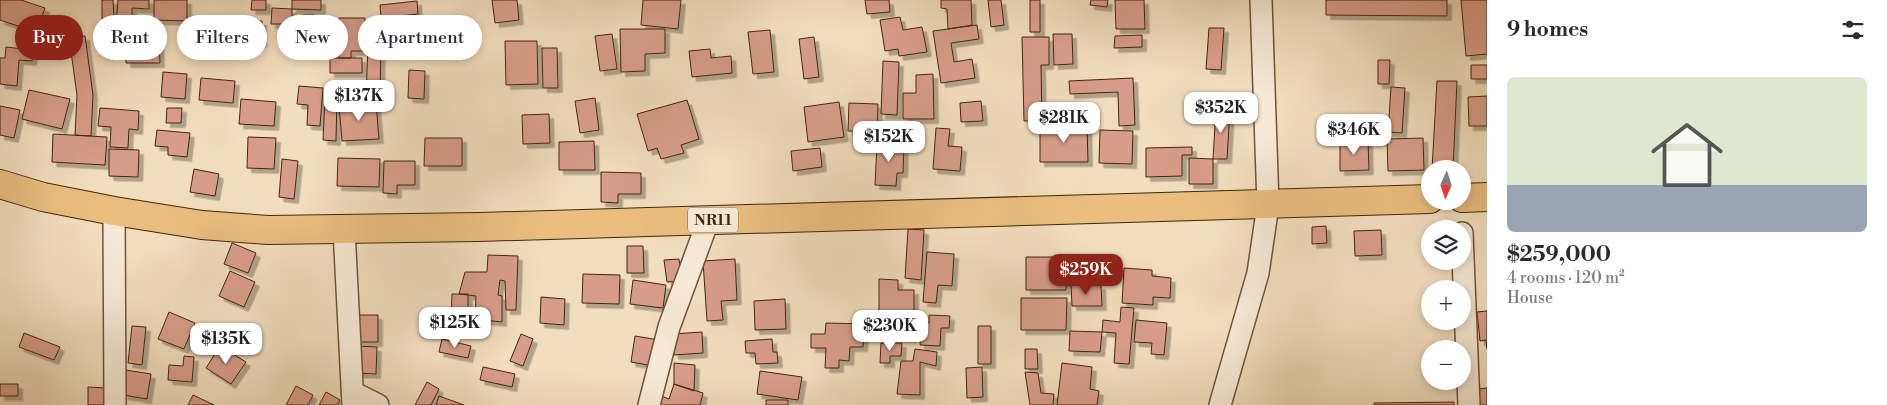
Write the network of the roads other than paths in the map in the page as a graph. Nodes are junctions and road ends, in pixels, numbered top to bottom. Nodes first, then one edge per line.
1 (1261, 0) edge
2 (0, 184) edge
3 (1487, 197) edge
4 (1471, 199) edge
5 (1421, 200) edge
6 (1268, 205) junction
7 (114, 211) junction
8 (708, 220) junction
9 (344, 230) junction
10 (1464, 270) edge
11 (353, 399) edge
12 (115, 405) edge
13 (378, 405) edge
14 (649, 405) edge
15 (1220, 405) edge
16 (1469, 405) edge

1 - 6 street
2 - 7 highway, NR11
3 - 4 highway
5 - 6 highway, NR11
6 - 8 highway, NR11
6 - 15 street
7 - 9 highway, NR11
7 - 12 street
8 - 9 highway, NR11
8 - 14 street
9 - 11 street
10 - 16 street
11 - 13 street

